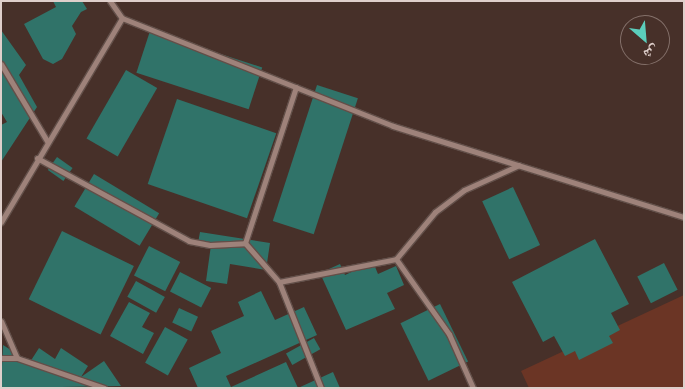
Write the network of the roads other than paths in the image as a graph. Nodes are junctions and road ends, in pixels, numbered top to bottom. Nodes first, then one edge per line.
1 (110, 1) edge
2 (122, 18) junction
3 (1, 64) edge
4 (296, 87) junction
5 (47, 141) junction
6 (37, 158) junction
7 (518, 165) junction
8 (684, 217) edge
9 (1, 222) edge
10 (245, 243) junction
11 (396, 259) junction
12 (279, 282) junction
13 (1, 321) edge
14 (1, 358) edge
15 (17, 358) junction
16 (104, 388) edge
17 (321, 388) edge
18 (473, 388) edge

1 - 2 street
2 - 4 street
2 - 5 street
3 - 5 street
4 - 7 street
4 - 10 street
5 - 6 street
6 - 9 street
6 - 10 street
7 - 8 street
7 - 11 street
10 - 12 street
11 - 12 street
11 - 18 street
12 - 17 street
13 - 15 street
14 - 15 street
15 - 16 street

